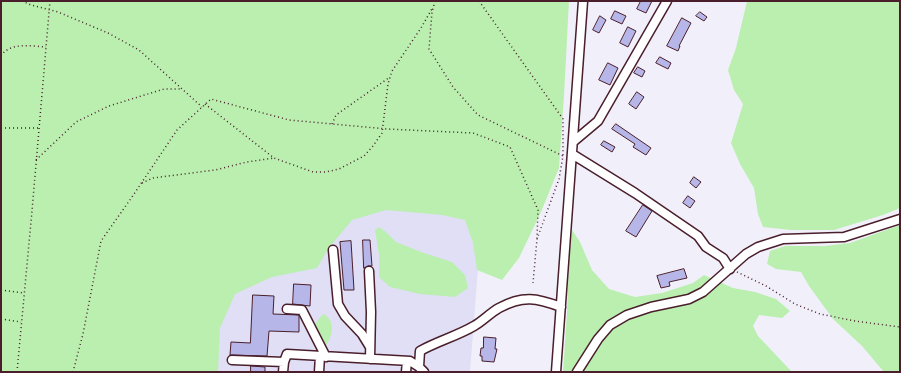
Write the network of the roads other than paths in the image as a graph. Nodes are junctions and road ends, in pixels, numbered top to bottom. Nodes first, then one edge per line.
1 (583, 1) edge
2 (667, 1) edge
3 (573, 142) junction
4 (572, 154) junction
5 (900, 219) edge
6 (333, 250) dead end
7 (730, 269) junction
8 (369, 271) dead end
9 (561, 307) junction
10 (287, 309) dead end
11 (370, 348) junction
12 (323, 356) junction
13 (370, 359) junction
14 (232, 360) dead end
15 (406, 361) junction
16 (284, 362) junction
17 (422, 370) edge
18 (283, 372) edge
19 (319, 372) edge
20 (406, 372) edge
21 (556, 372) edge
22 (577, 372) edge

1 - 3 street
2 - 3 street
3 - 4 street
4 - 7 street
4 - 9 street
5 - 7 street
6 - 11 street
7 - 22 street
8 - 11 street
9 - 17 street
9 - 21 street
10 - 12 street
11 - 13 street
12 - 13 street
12 - 16 street
12 - 19 street
13 - 15 street
14 - 16 street
15 - 17 street
15 - 20 street
16 - 18 street

